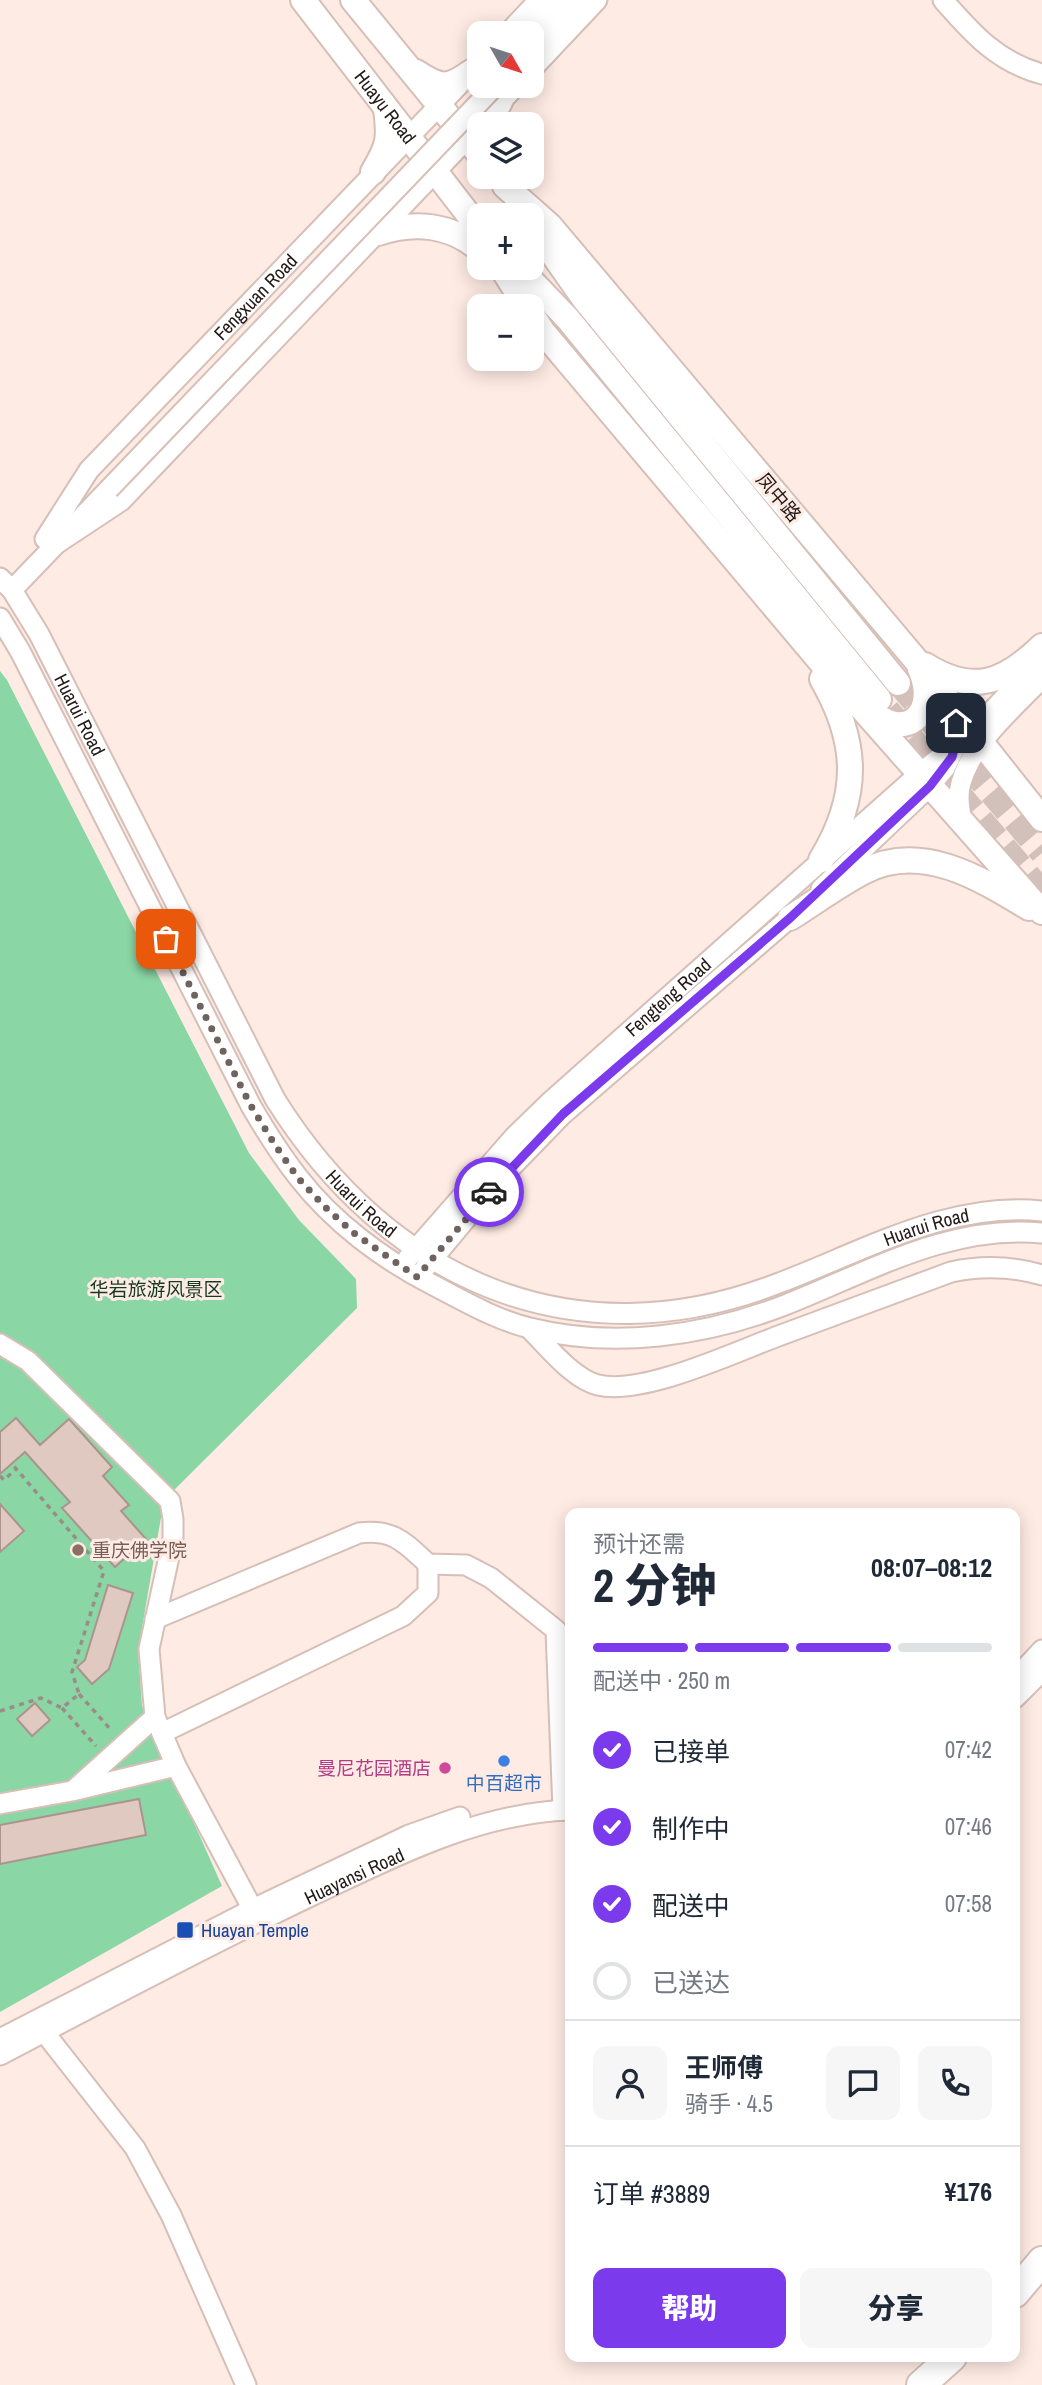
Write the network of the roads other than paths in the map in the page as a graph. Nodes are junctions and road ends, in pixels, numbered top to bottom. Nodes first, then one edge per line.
1 (303, 0) edge
2 (353, 0) edge
3 (539, 0) edge
4 (558, 0) edge
5 (577, 0) edge
6 (597, 0) edge
7 (943, 0) edge
8 (519, 21) edge
9 (538, 21) edge
10 (544, 34) edge
11 (544, 56) edge
12 (406, 65) junction
13 (1042, 74) edge
14 (467, 77) edge
15 (467, 81) edge
16 (467, 83) edge
17 (497, 98) edge
18 (439, 105) junction
19 (386, 109) junction
20 (467, 128) edge
21 (408, 136) junction
22 (467, 144) edge
23 (373, 172) junction
24 (435, 172) junction
25 (512, 189) edge
26 (523, 203) edge
27 (467, 213) edge
28 (544, 229) edge
29 (544, 231) edge
30 (378, 233) junction
31 (467, 241) edge
32 (519, 280) edge
33 (544, 333) edge
34 (105, 485) junction
35 (50, 542) junction
36 (5, 583) edge
37 (0, 618) edge
38 (795, 632) junction
39 (1042, 646) edge
40 (1042, 658) edge
41 (915, 659) junction
42 (821, 662) junction
43 (1042, 678) edge
44 (970, 739) junction
45 (925, 780) junction
46 (1042, 819) edge
47 (962, 822) junction
48 (821, 860) junction
49 (1042, 914) edge
50 (790, 918) junction
51 (1042, 1210) edge
52 (1042, 1233) edge
53 (423, 1254) junction
54 (409, 1272) junction
55 (1042, 1275) edge
56 (529, 1328) junction
57 (0, 1345) edge
58 (428, 1564) junction
59 (155, 1619) junction
60 (1042, 1650) edge
61 (1042, 1671) edge
62 (1020, 1674) edge
63 (1020, 1693) edge
64 (158, 1725) junction
65 (176, 1766) junction
66 (565, 1772) edge
67 (72, 1791) junction
68 (0, 1804) edge
69 (565, 1804) edge
70 (256, 1915) junction
71 (44, 2032) junction
72 (0, 2039) edge
73 (0, 2055) edge
74 (1042, 2261) edge
75 (1020, 2287) edge
76 (946, 2362) edge
77 (246, 2385) edge
78 (920, 2385) edge

1 - 19 main road, Huayu Road
2 - 12 main road
3 - 8 street
4 - 9 street
5 - 10 street
6 - 11 street
7 - 13 street
12 - 14 main road
12 - 18 main road
15 - 18 street, Fengxuan Road
16 - 34 street, Fengxuan Road
17 - 34 street, Fengxuan Road, bridge
18 - 20 main road
18 - 21 street, Fengxuan Road
19 - 21 main road, Huayu Road
19 - 23 main road
21 - 23 street, Fengxuan Road
21 - 24 main road, Huayu Road
22 - 24 street, Fengxuan Road
23 - 35 street, Fengxuan Road
24 - 27 main road, Huayu Road
24 - 30 street, Fengxuan Road
25 - 26 main road, 凤中路
28 - 41 main road, 凤中路
29 - 32 main road
30 - 31 main road
30 - 35 street, Fengxuan Road
33 - 38 main road
34 - 35 street, Fengxuan Road
35 - 36 street, Fengxuan Road
36 - 53 street, Huarui Road
37 - 54 street, Huarui Road
38 - 42 main road
38 - 48 main road
39 - 41 main road
40 - 44 street, Fengteng Road
41 - 42 main road
41 - 44 main road, 凤中路
42 - 45 main road
43 - 44 street
44 - 45 street, Fengteng Road
44 - 46 main road, 凤中路
44 - 47 street
45 - 47 main road
45 - 48 street, Fengteng Road
45 - 50 street, Fengteng Road
47 - 49 main road
48 - 53 street, Fengteng Road
49 - 50 main road
50 - 53 street, Fengteng Road
51 - 53 street, Huarui Road
52 - 56 street, Huarui Road
53 - 54 street, Fengteng Road
54 - 56 street, Huarui Road
55 - 56 street
57 - 59 street
58 - 59 street
58 - 64 street
58 - 66 street
59 - 64 street
60 - 62 street
61 - 63 street
64 - 65 street
64 - 67 street
65 - 67 street
65 - 70 street
67 - 68 street
69 - 70 street, Huayansi Road
70 - 71 street, Huayansi Road
70 - 72 street, Huayansi Road
71 - 73 street, Huayansi Road
71 - 77 street
74 - 75 highway
76 - 78 highway

